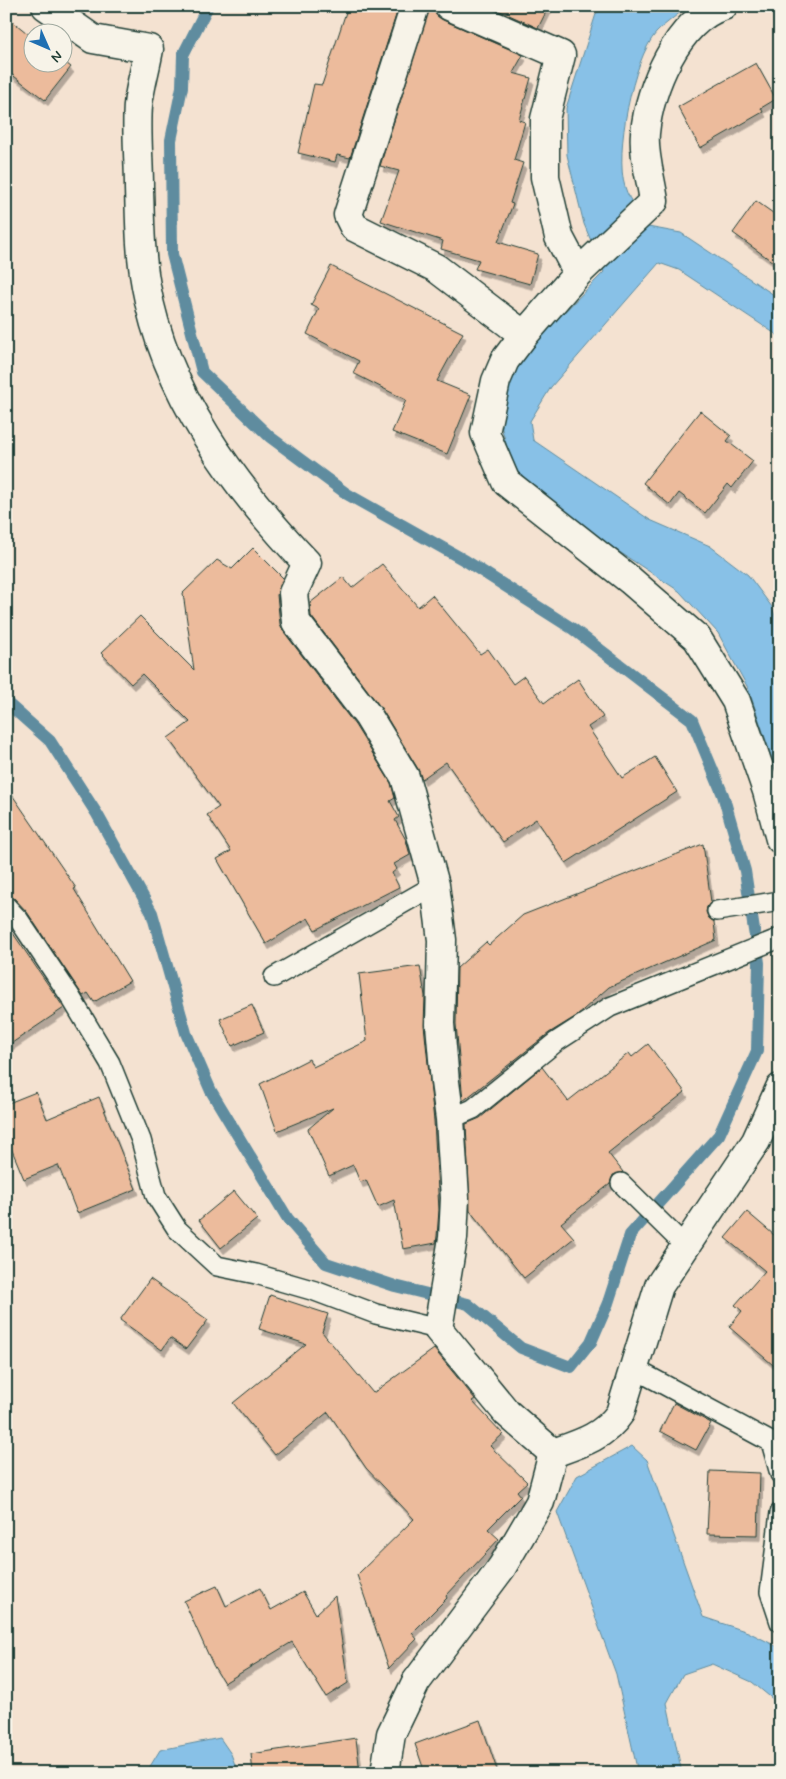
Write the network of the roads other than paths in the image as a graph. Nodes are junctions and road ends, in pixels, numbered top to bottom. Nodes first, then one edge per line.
1 (46, 6) edge
2 (415, 6) edge
3 (449, 6) edge
4 (724, 6) edge
5 (578, 273) junction
6 (524, 335) junction
7 (780, 839) edge
8 (435, 885) junction
9 (780, 901) edge
10 (6, 906) edge
11 (717, 911) dead end
12 (780, 938) edge
13 (274, 976) dead end
14 (780, 1088) edge
15 (450, 1119) junction
16 (621, 1183) dead end
17 (685, 1246) junction
18 (438, 1329) junction
19 (633, 1368) junction
20 (553, 1453) junction
21 (780, 1474) edge
22 (780, 1513) edge
23 (780, 1622) edge
24 (385, 1773) edge

1 - 8 street
2 - 6 street
3 - 5 street
4 - 5 street
5 - 6 street
6 - 7 street
8 - 13 lane
8 - 15 street
9 - 11 lane
10 - 18 lane
12 - 15 lane
14 - 17 street
15 - 18 street
16 - 17 lane
17 - 19 street
18 - 20 street
19 - 20 street
19 - 21 lane
20 - 24 street
22 - 23 lane

